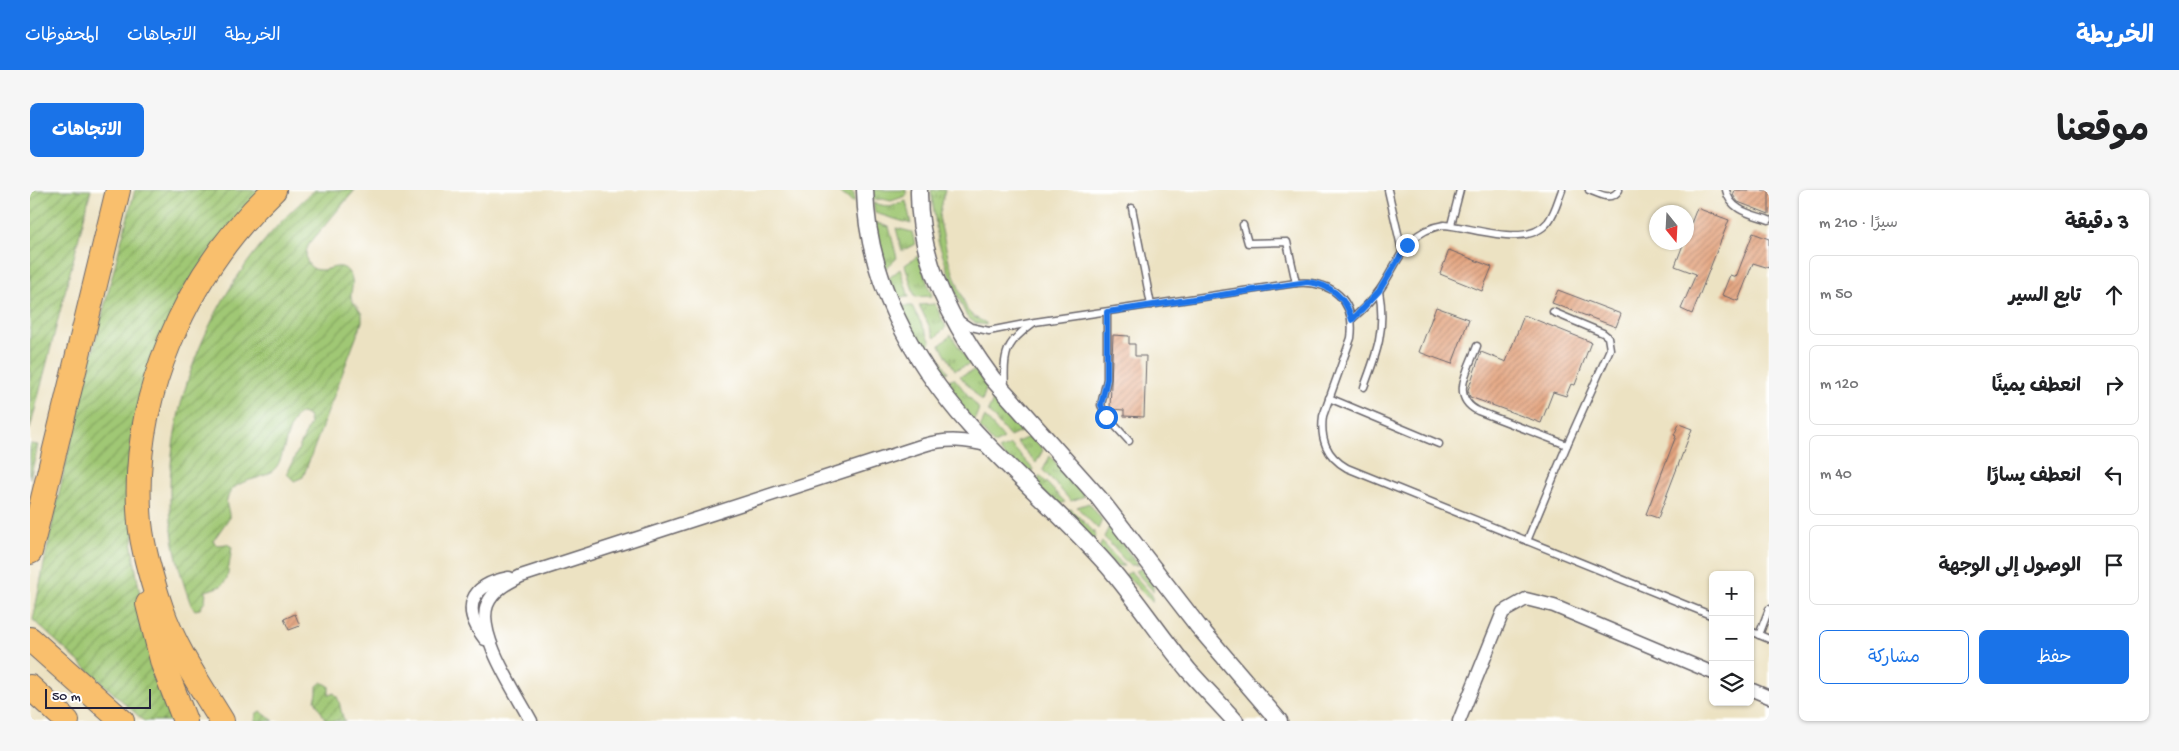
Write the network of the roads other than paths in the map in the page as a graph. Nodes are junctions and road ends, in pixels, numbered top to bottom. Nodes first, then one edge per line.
1 (118, 190) edge
2 (274, 190) edge
3 (865, 190) edge
4 (920, 190) edge
5 (1388, 190) edge
6 (1460, 190) edge
7 (1562, 190) edge
8 (1589, 190) edge
9 (1620, 190) edge
10 (1726, 190) edge
11 (1132, 208) dead end
12 (1769, 220) edge
13 (1243, 224) dead end
14 (1452, 226) junction
15 (1402, 251) junction
16 (1296, 284) junction
17 (1379, 291) junction
18 (1151, 305) junction
19 (950, 309) junction
20 (1107, 312) junction
21 (1553, 312) dead end
22 (1352, 320) junction
23 (1035, 322) junction
24 (1477, 346) dead end
25 (1364, 387) dead end
26 (1006, 393) junction
27 (1329, 398) junction
28 (1128, 441) dead end
29 (1440, 444) dead end
30 (1566, 445) junction
31 (989, 446) junction
32 (141, 525) junction
33 (1527, 542) junction
34 (30, 552) edge
35 (1769, 609) edge
36 (1709, 614) edge
37 (1754, 632) edge
38 (1759, 634) junction
39 (1769, 639) edge
40 (30, 640) edge
41 (1709, 671) edge
42 (30, 687) edge
43 (1754, 691) edge
44 (1769, 697) edge
45 (67, 721) edge
46 (122, 721) edge
47 (185, 721) edge
48 (222, 721) edge
49 (531, 721) edge
50 (1235, 721) edge
51 (1279, 721) edge
52 (1459, 721) edge

1 - 34 highway
2 - 32 highway
3 - 31 street
4 - 19 street
5 - 15 lane
6 - 14 lane
7 - 14 lane
8 - 9 lane
10 - 12 lane
11 - 18 lane
13 - 16 lane
14 - 15 lane
15 - 17 lane
16 - 18 lane
16 - 22 lane
17 - 22 lane
17 - 25 lane
18 - 20 lane
19 - 23 lane
19 - 26 street
20 - 23 lane
20 - 28 lane
21 - 30 lane
22 - 27 lane
23 - 26 lane
24 - 30 lane
26 - 51 street
27 - 29 lane
27 - 33 lane
30 - 33 lane
31 - 49 street
31 - 50 street
32 - 47 highway
32 - 48 highway
33 - 36 lane
35 - 38 lane
37 - 38 lane
38 - 39 lane
40 - 46 highway
41 - 52 street
42 - 45 highway
43 - 44 street

